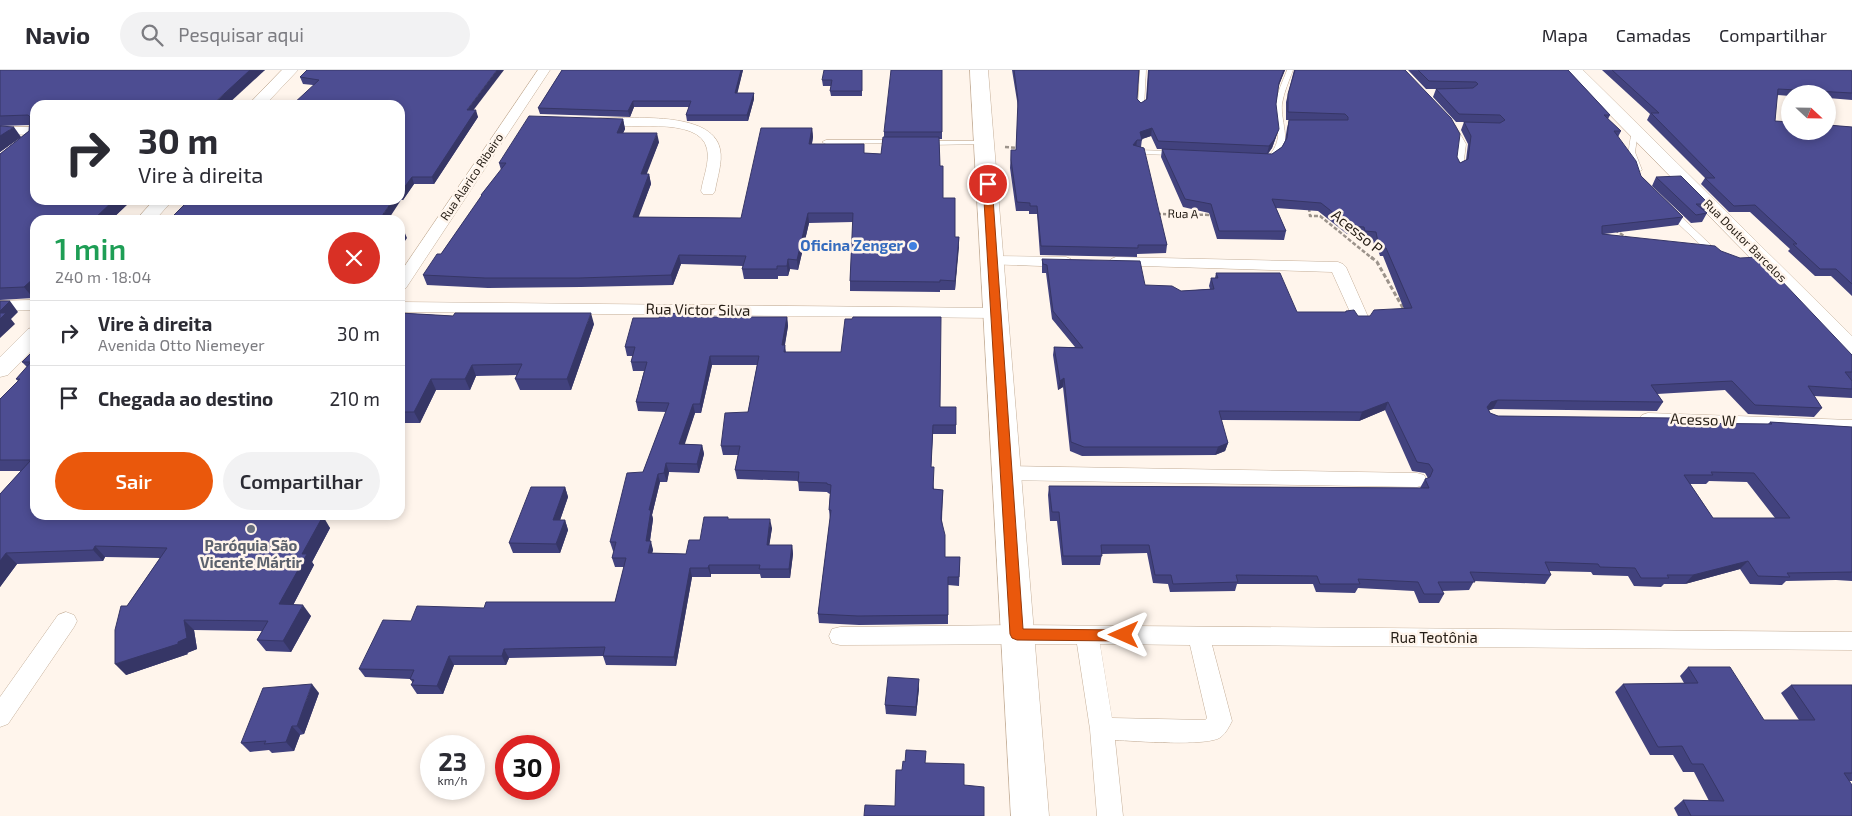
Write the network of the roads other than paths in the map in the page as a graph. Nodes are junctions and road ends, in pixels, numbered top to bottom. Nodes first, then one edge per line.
1 (290, 70) edge
2 (544, 70) edge
3 (979, 70) edge
4 (1143, 70) edge
5 (1290, 70) edge
6 (1574, 70) edge
7 (261, 100) edge
8 (1141, 107) edge
9 (511, 119) junction
10 (530, 120) edge
11 (1447, 120) edge
12 (587, 121) edge
13 (663, 124) joint
14 (1282, 124) junction
15 (1292, 124) edge
16 (1453, 126) junction
17 (1462, 126) edge
18 (3, 131) edge
19 (1635, 132) junction
20 (30, 133) edge
21 (30, 137) edge
22 (826, 142) edge
23 (902, 142) edge
24 (921, 143) edge
25 (985, 144) junction
26 (21, 145) edge
27 (1137, 152) edge
28 (1184, 154) edge
29 (1266, 158) edge
30 (1459, 167) edge
31 (1640, 175) edge
32 (708, 190) dead end
33 (159, 205) edge
34 (1666, 208) edge
35 (150, 215) edge
36 (1711, 250) edge
37 (992, 261) junction
38 (1085, 262) edge
39 (1104, 262) edge
40 (405, 278) edge
41 (30, 305) edge
42 (0, 306) edge
43 (405, 307) edge
44 (996, 312) junction
45 (1360, 319) edge
46 (30, 339) edge
47 (1852, 348) edge
48 (0, 370) edge
49 (1631, 419) edge
50 (1852, 426) edge
51 (1006, 473) junction
52 (1417, 480) dead end
53 (66, 621) dead end
54 (1017, 634) junction
55 (1087, 635) junction
56 (840, 636) dead end
57 (1199, 636) junction
58 (1852, 641) edge
59 (0, 716) edge
60 (1102, 729) junction
61 (1030, 816) edge
62 (1110, 816) edge

1 - 7 street
2 - 9 street, Rua Alarico Ribeiro
3 - 25 main road
4 - 8 lane
5 - 14 lane
6 - 19 street, Rua Doutor Barcelos
9 - 10 street
9 - 40 street, Rua Alarico Ribeiro
11 - 16 lane
12 - 13 street
13 - 32 street
14 - 15 lane
14 - 29 lane
16 - 17 lane
16 - 30 lane
18 - 20 street
19 - 31 lane
19 - 47 street, Rua Doutor Barcelos
21 - 26 street
22 - 23 lane
24 - 25 lane
25 - 37 main road
27 - 28 lane
33 - 35 street
34 - 36 lane
37 - 38 street
37 - 44 main road
39 - 45 street
41 - 42 street
43 - 44 street, Rua Victor Silva
44 - 51 main road
46 - 48 street
49 - 50 street, Acesso W
51 - 52 street
51 - 54 main road
53 - 59 street
54 - 55 street, Rua Teotônia
54 - 56 street, Rua Teotônia
54 - 61 main road
55 - 57 street, Rua Teotônia
55 - 60 street
57 - 58 street, Rua Teotônia
57 - 60 street
60 - 62 street

